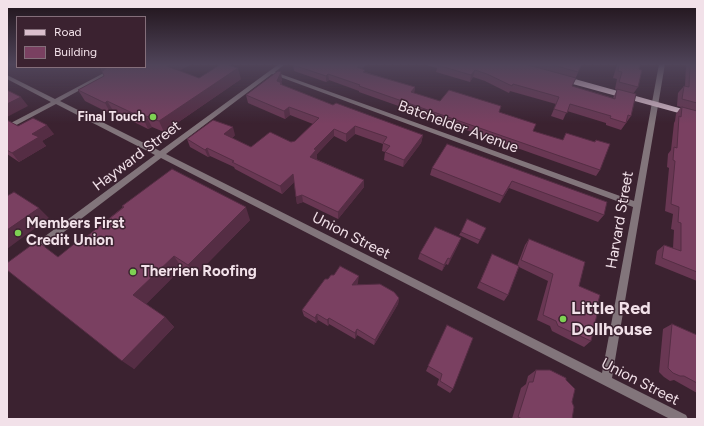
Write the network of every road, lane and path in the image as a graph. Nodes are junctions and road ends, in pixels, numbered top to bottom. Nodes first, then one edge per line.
1 (20, 84) edge
2 (88, 84) edge
3 (255, 84) edge
4 (303, 84) edge
5 (583, 84) edge
6 (659, 84) edge
7 (55, 102) junction
8 (655, 104) junction
9 (697, 116) edge
10 (7, 128) edge
11 (160, 155) junction
12 (637, 206) junction
13 (26, 255) edge
14 (606, 381) junction
15 (682, 419) edge

1 - 7 street, Union Street
2 - 7 street
3 - 11 street, Hayward Street
4 - 12 street, Batchelder Avenue
5 - 8 main road
6 - 8 street, Harvard Street
7 - 10 street
7 - 11 street, Union Street
8 - 9 main road
8 - 12 street, Harvard Street
11 - 13 street, Hayward Street
11 - 14 street, Union Street
12 - 14 street, Harvard Street
14 - 15 street, Union Street

